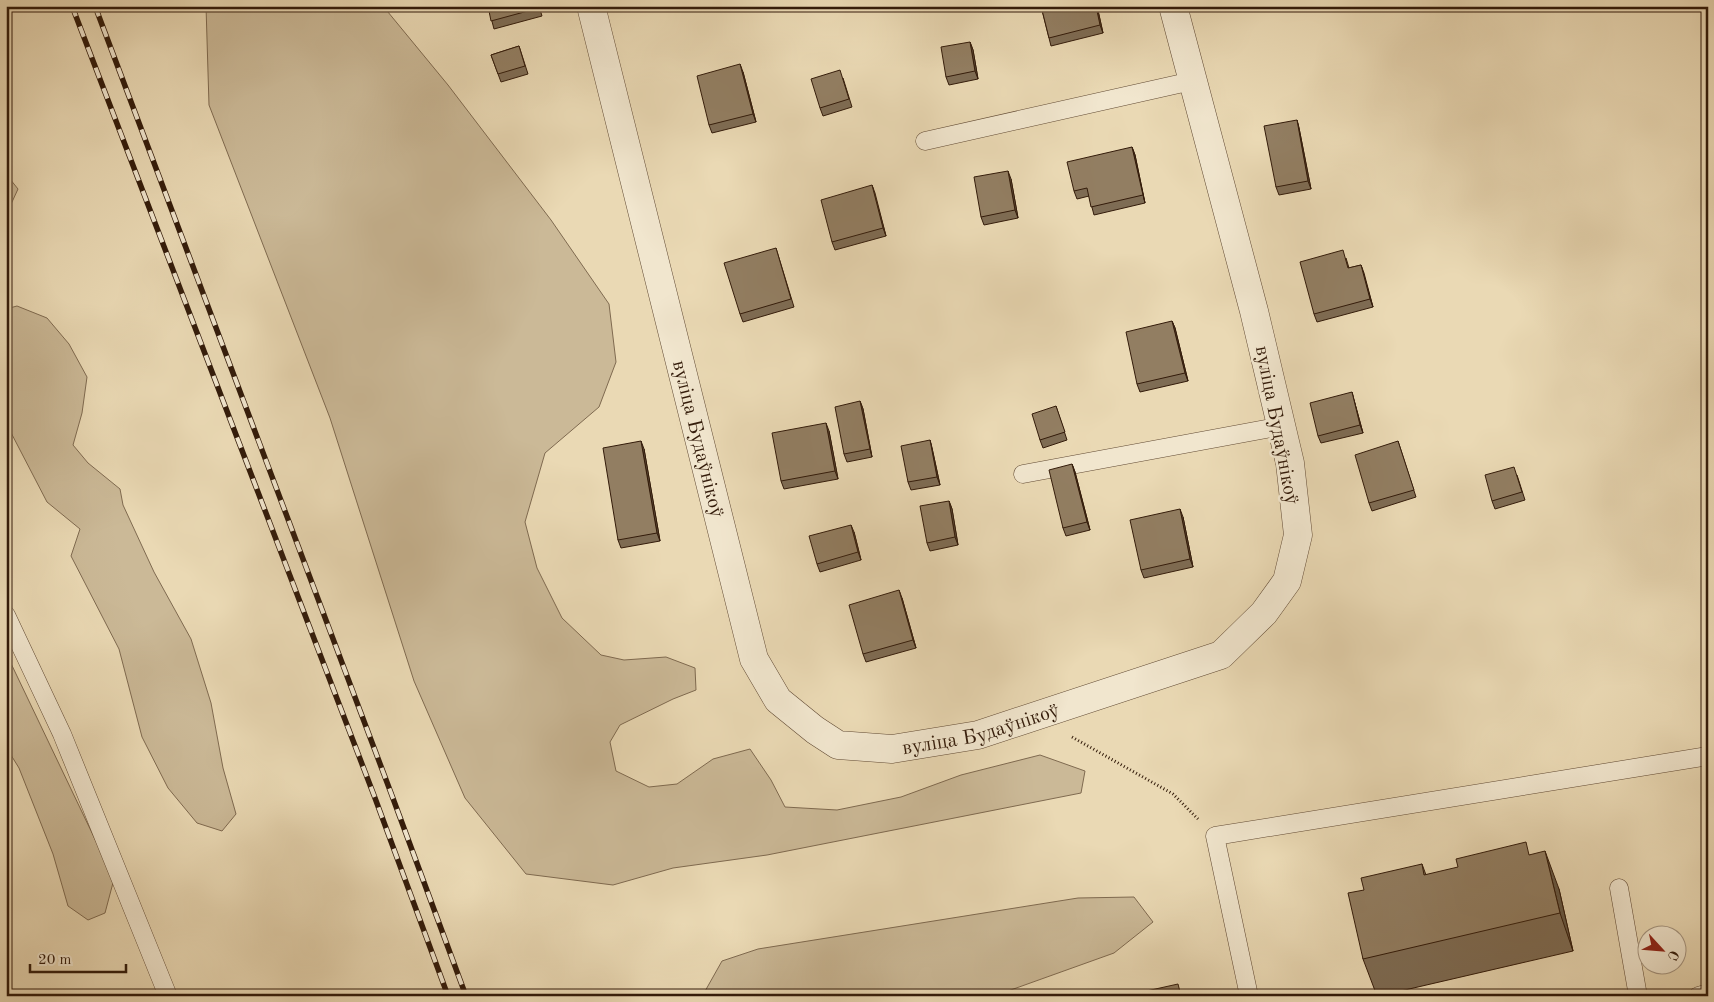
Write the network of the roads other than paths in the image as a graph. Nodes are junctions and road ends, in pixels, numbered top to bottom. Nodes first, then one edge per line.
1 (591, 6) edge
2 (1173, 6) edge
3 (1192, 81) junction
4 (925, 141) dead end
5 (1282, 426) junction
6 (1023, 474) dead end
7 (6, 615) edge
8 (1708, 756) edge
9 (1619, 888) dead end
10 (1708, 993) edge
11 (168, 996) edge
12 (1249, 996) edge
13 (1638, 996) edge
14 (1698, 996) edge

1 - 5 street, вуліца Будаўнікоў
2 - 3 street, вуліца Будаўнікоў
3 - 4 lane
3 - 5 street, вуліца Будаўнікоў
5 - 6 lane
7 - 11 lane
8 - 12 lane
9 - 13 lane
10 - 14 lane

